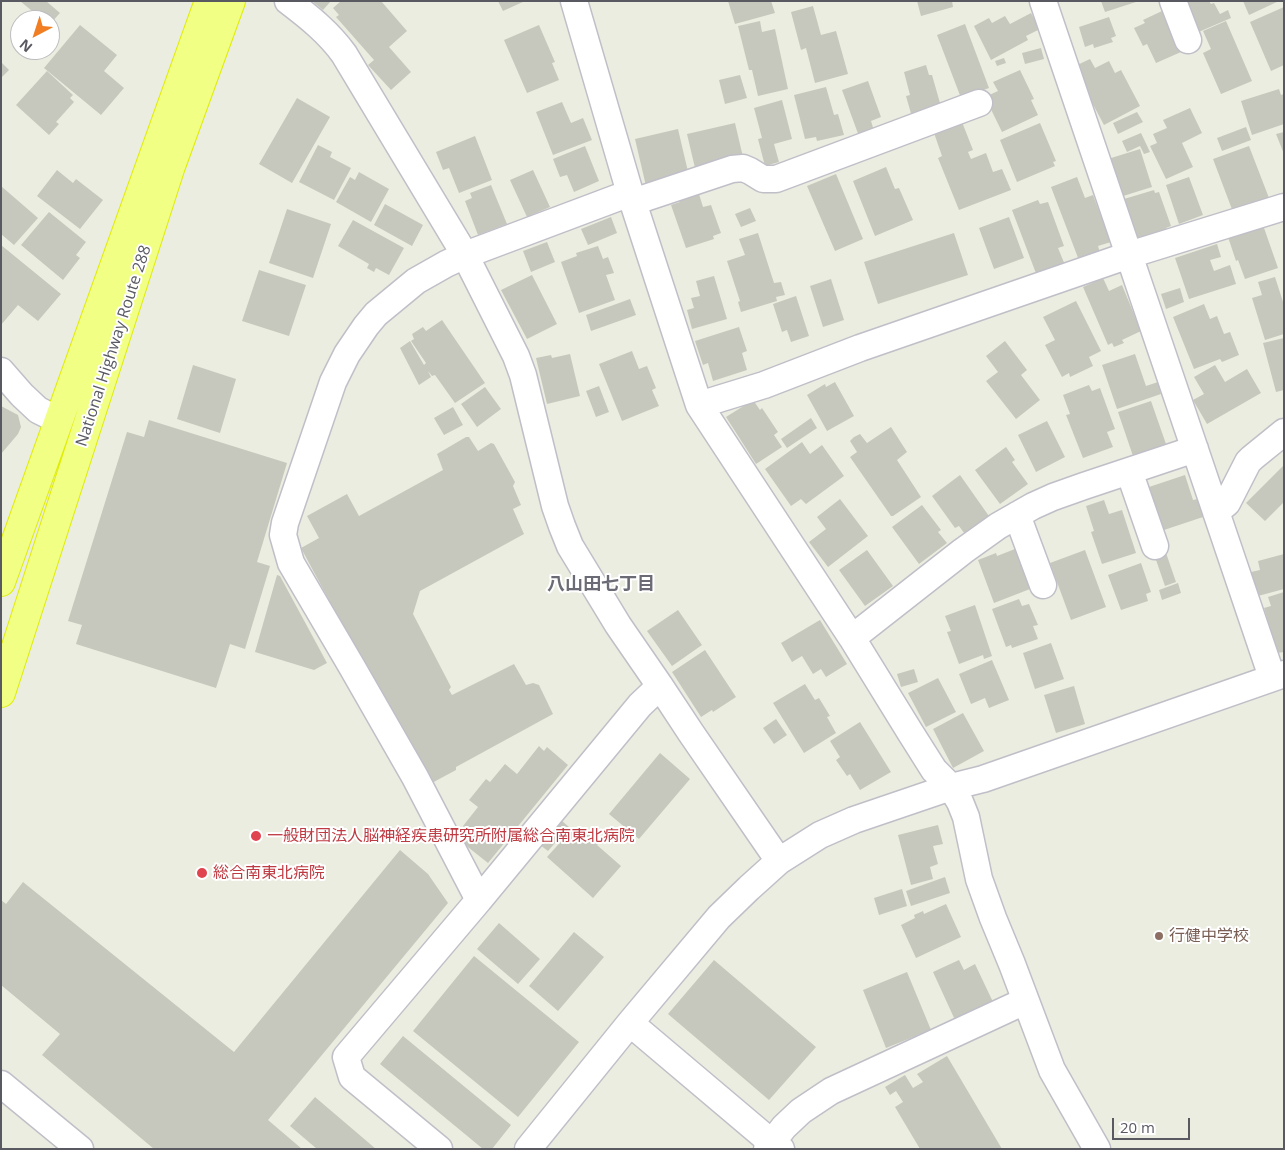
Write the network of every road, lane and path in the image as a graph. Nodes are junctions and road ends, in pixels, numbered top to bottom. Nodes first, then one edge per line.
1 (208, 1) edge
2 (232, 1) edge
3 (288, 1) edge
4 (574, 1) edge
5 (1043, 1) edge
6 (1173, 1) edge
7 (1188, 40) dead end
8 (979, 103) dead end
9 (632, 198) junction
10 (1284, 207) edge
11 (465, 255) junction
12 (1129, 255) junction
13 (1, 371) edge
14 (699, 405) junction
15 (58, 420) junction
16 (1284, 432) edge
17 (1195, 449) junction
18 (1129, 471) junction
19 (1216, 512) junction
20 (1017, 515) junction
21 (1155, 546) dead end
22 (1, 582) edge
23 (1043, 585) dead end
24 (852, 638) junction
25 (1278, 676) edge
26 (660, 686) junction
27 (1, 693) edge
28 (951, 787) junction
29 (779, 861) junction
30 (479, 900) junction
31 (1025, 1001) junction
32 (630, 1023) junction
33 (1, 1084) edge
34 (69, 1145) edge
35 (773, 1147) edge
36 (439, 1149) edge
37 (528, 1149) edge
38 (1097, 1149) edge

1 - 15 highway, National Highway Route 288
2 - 27 highway, National Highway Route 288
3 - 11 street
4 - 9 street
5 - 12 street
6 - 7 street
8 - 9 street
9 - 11 street
9 - 14 street
10 - 12 street
11 - 26 street
11 - 30 street
12 - 14 street
12 - 17 street
13 - 15 street
14 - 24 street
15 - 22 highway, National Highway Route 288
16 - 19 street
17 - 18 street
17 - 19 street
18 - 20 street
18 - 21 street
19 - 25 street
20 - 23 street
20 - 24 street
24 - 28 street
25 - 28 street
26 - 29 street
26 - 30 street
28 - 29 street
28 - 31 street
29 - 32 street
30 - 36 street
31 - 35 street
31 - 38 street
32 - 35 street
32 - 37 street
33 - 34 street

